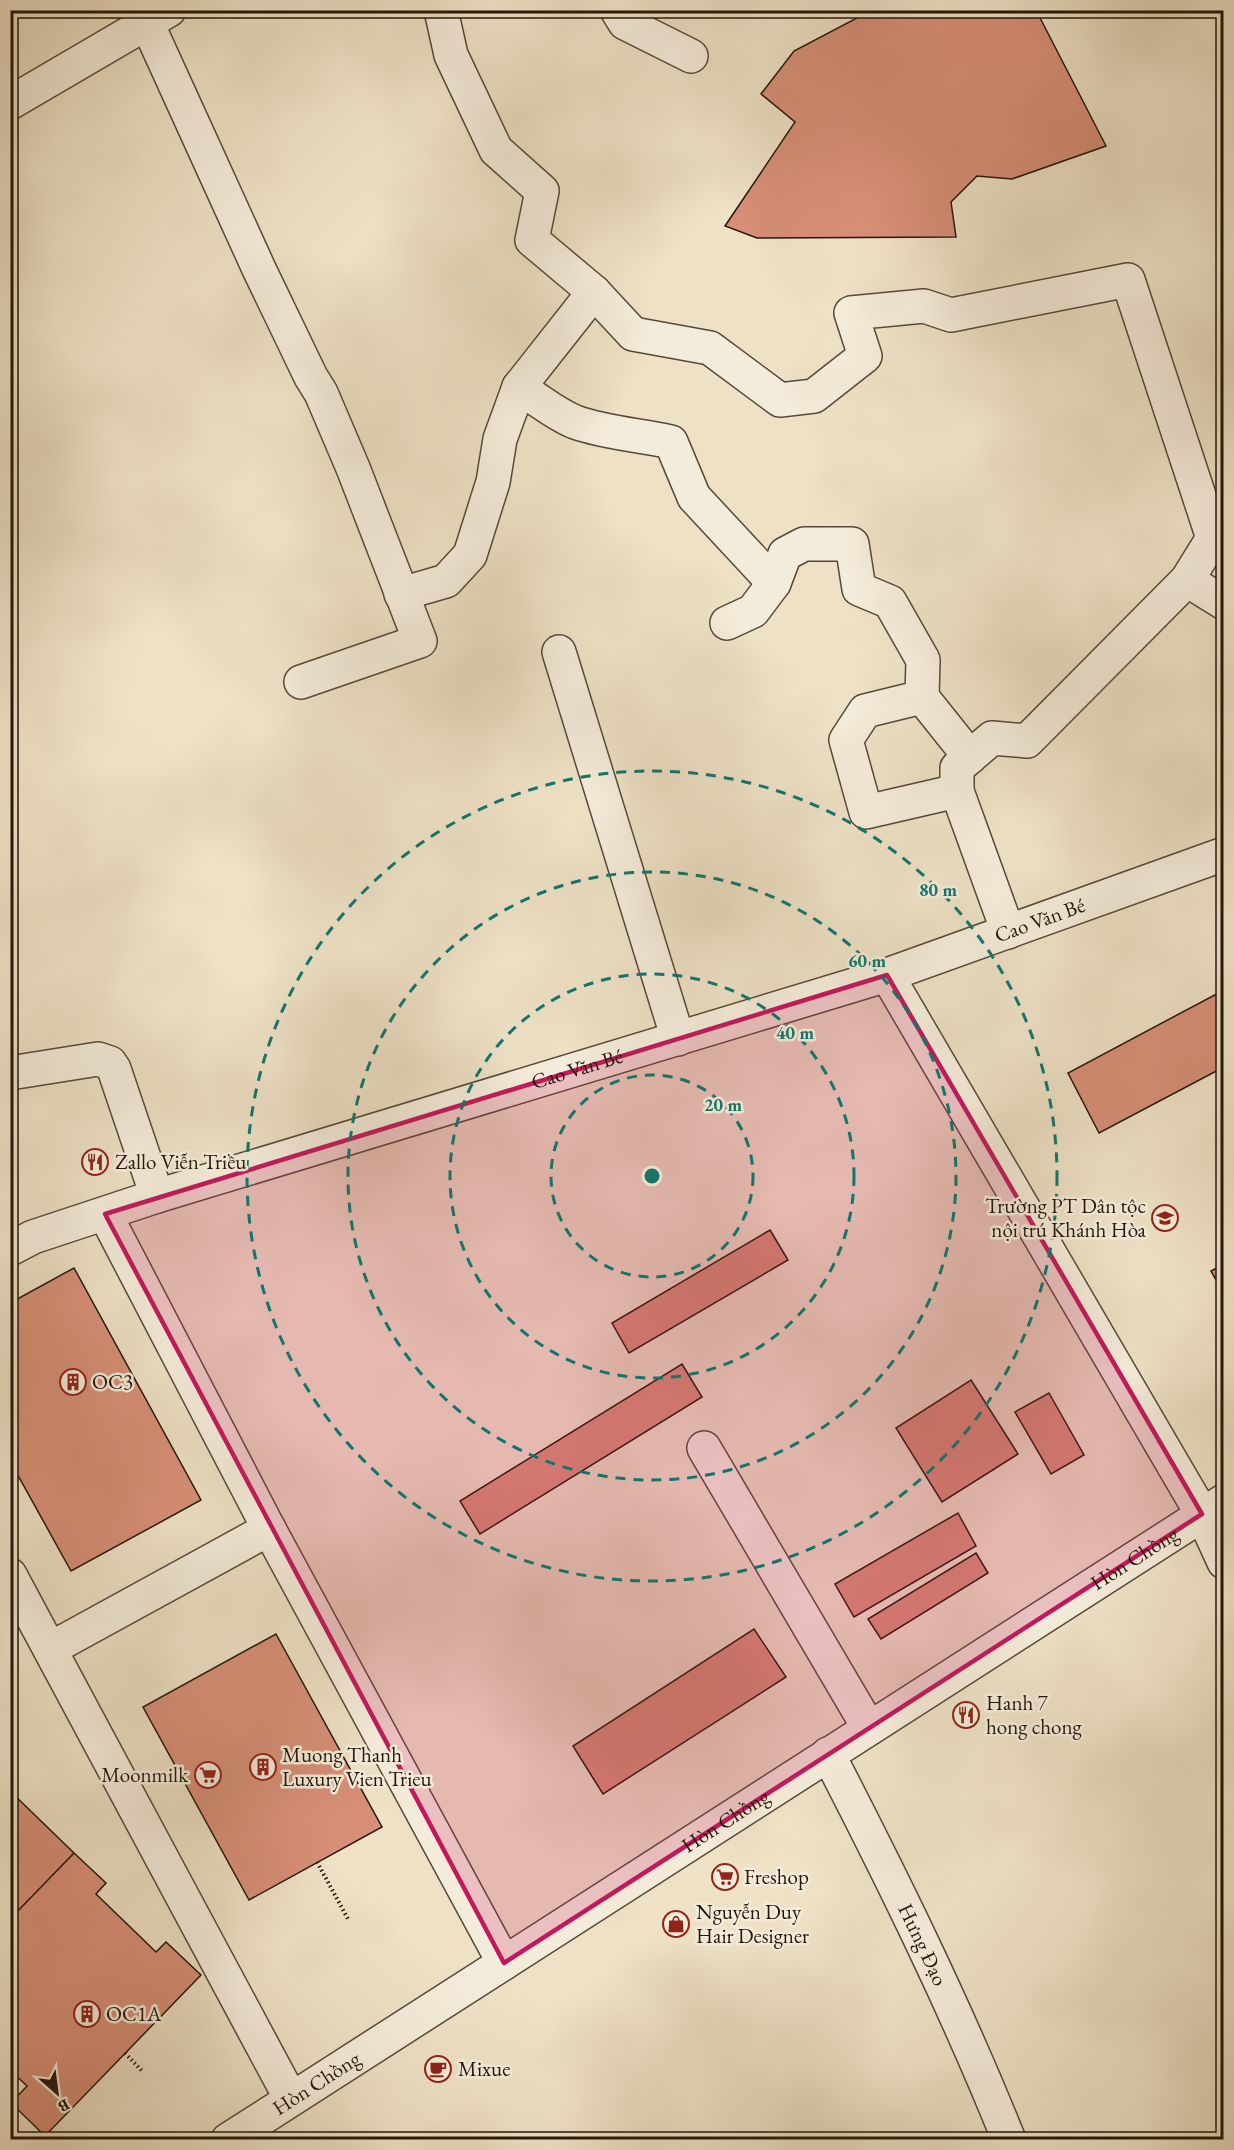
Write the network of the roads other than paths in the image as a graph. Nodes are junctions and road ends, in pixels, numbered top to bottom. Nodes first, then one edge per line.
1 (441, 10) edge
2 (617, 10) edge
3 (158, 17) edge
4 (690, 56) dead end
5 (10, 103) edge
6 (594, 292) junction
7 (519, 387) junction
8 (1187, 580) junction
9 (774, 584) junction
10 (401, 594) junction
11 (1224, 603) edge
12 (727, 624) dead end
13 (559, 651) dead end
14 (302, 682) dead end
15 (922, 696) junction
16 (970, 757) junction
17 (957, 791) junction
18 (1224, 854) edge
19 (1008, 932) junction
20 (887, 975) junction
21 (678, 1039) junction
22 (10, 1073) edge
23 (157, 1196) junction
24 (105, 1214) junction
25 (10, 1249) edge
26 (704, 1448) dead end
27 (1213, 1508) edge
28 (269, 1529) junction
29 (1224, 1563) edge
30 (10, 1575) edge
31 (50, 1649) junction
32 (868, 1728) junction
33 (828, 1754) junction
34 (504, 1963) junction
35 (291, 2099) junction
36 (228, 2139) edge
37 (1010, 2139) edge

1 - 6 street
2 - 4 street
3 - 5 street
3 - 10 street
6 - 7 street
6 - 8 street
7 - 9 street
7 - 10 street
8 - 11 street
8 - 16 street
9 - 12 street
9 - 15 street
10 - 14 street
13 - 21 street
15 - 16 street
15 - 17 street
16 - 17 street
17 - 19 street
18 - 19 street, Cao Văn Bé
19 - 20 street, Cao Văn Bé
20 - 21 street, Cao Văn Bé
20 - 27 street
21 - 23 street, Cao Văn Bé
22 - 23 street
23 - 24 street, Cao Văn Bé
24 - 25 street, Cao Văn Bé
24 - 28 street
26 - 32 street
27 - 29 street
27 - 32 street, Hòn Chồng
28 - 31 street
28 - 34 street
30 - 31 street
31 - 35 street
32 - 33 street, Hòn Chồng
33 - 34 street, Hòn Chồng
33 - 37 street, Hưng Đạo
34 - 35 street, Hòn Chồng
35 - 36 street, Hòn Chồng

